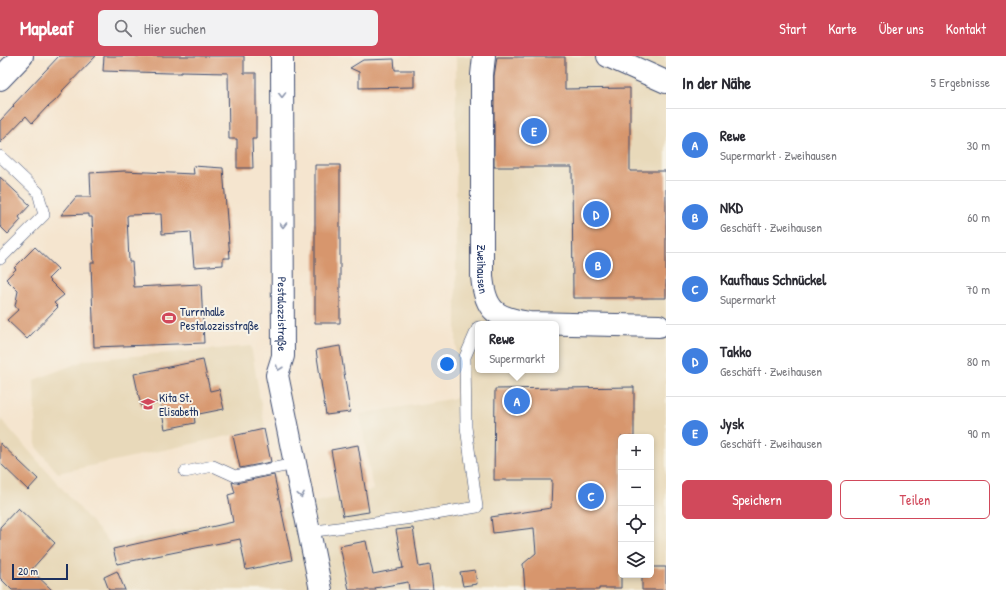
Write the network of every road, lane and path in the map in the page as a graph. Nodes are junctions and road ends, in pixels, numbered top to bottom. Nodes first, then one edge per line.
1 (22, 56) edge
2 (282, 56) edge
3 (484, 56) edge
4 (608, 56) edge
5 (0, 79) edge
6 (666, 82) edge
7 (0, 156) edge
8 (0, 259) edge
9 (486, 316) edge
10 (515, 321) edge
11 (559, 324) edge
12 (659, 326) dead end
13 (475, 333) edge
14 (295, 464) junction
15 (184, 472) dead end
16 (308, 532) junction
17 (321, 590) edge

1 - 5 street
2 -> 14 street, Pestalozzistraße
3 - 9 street, Zweihausen
4 - 6 street
7 - 8 lane
9 - 10 street, Zweihausen
11 - 12 street, Zweihausen
13 - 16 lane
14 - 15 lane
14 -> 16 street, Pestalozzistraße
16 - 17 street, Pestalozzistraße

